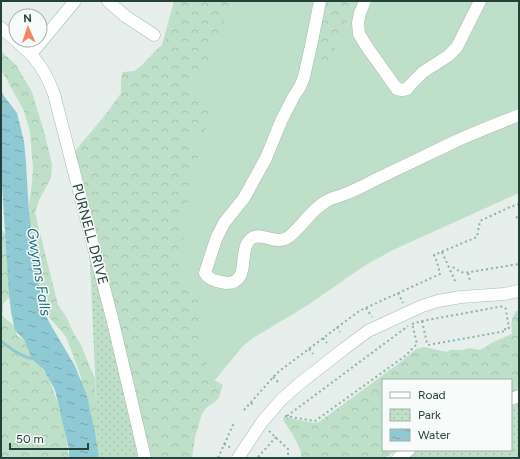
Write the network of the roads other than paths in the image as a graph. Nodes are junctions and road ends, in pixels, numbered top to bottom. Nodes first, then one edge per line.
1 (75, 1) edge
2 (108, 1) edge
3 (320, 1) edge
4 (365, 1) edge
5 (480, 1) edge
6 (1, 28) edge
7 (154, 35) dead end
8 (31, 54) junction
9 (519, 115) edge
10 (519, 291) edge
11 (407, 451) edge
12 (145, 458) edge
13 (238, 458) edge
14 (398, 458) edge

1 - 8 street
2 - 7 street
3 - 9 street
4 - 5 street
6 - 8 street, PURNELL DRIVE
8 - 12 street, PURNELL DRIVE
10 - 13 street
11 - 14 street

